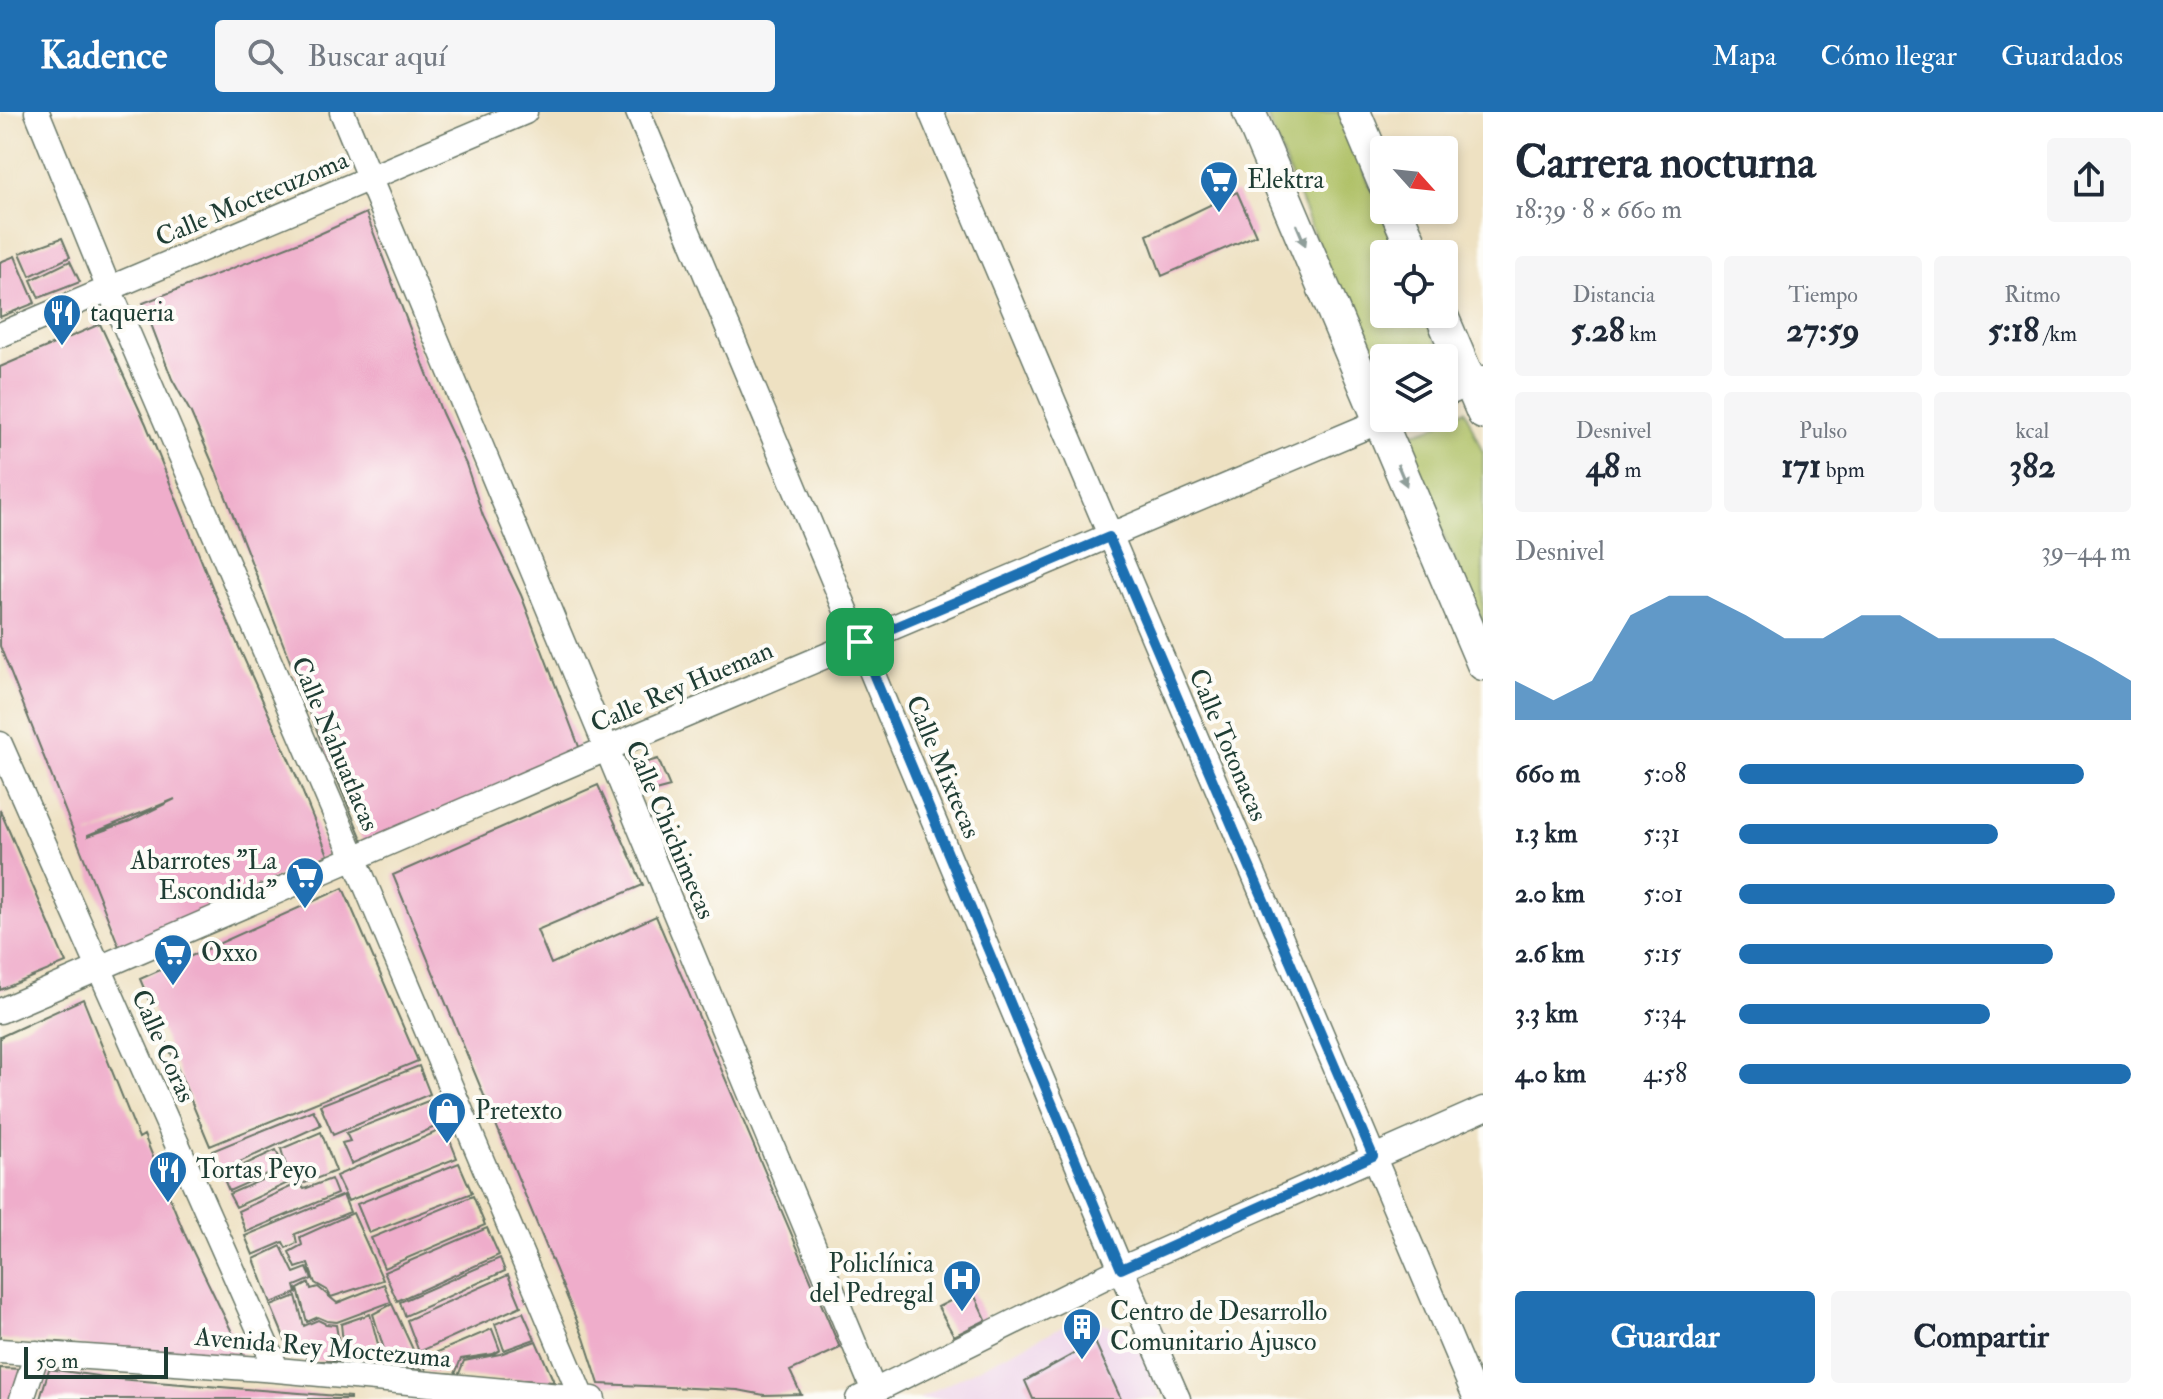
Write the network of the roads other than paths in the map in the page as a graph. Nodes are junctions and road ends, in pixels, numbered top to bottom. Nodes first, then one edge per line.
1 (37, 112) edge
2 (342, 112) edge
3 (525, 112) edge
4 (638, 112) edge
5 (931, 112) edge
6 (1249, 112) edge
7 (1354, 112) edge
8 (1370, 150) edge
9 (371, 179) junction
10 (109, 289) junction
11 (1446, 328) edge
12 (0, 335) edge
13 (1466, 386) edge
14 (1370, 390) edge
15 (1483, 413) edge
16 (1370, 426) edge
17 (1388, 432) edge
18 (1109, 537) junction
19 (860, 642) junction
20 (1483, 664) edge
21 (0, 744) edge
22 (606, 749) junction
23 (355, 860) junction
24 (97, 969) junction
25 (0, 1011) edge
26 (1483, 1109) edge
27 (1373, 1156) junction
28 (1121, 1269) junction
29 (0, 1351) edge
30 (37, 1353) junction
31 (277, 1370) junction
32 (418, 1392) edge
33 (866, 1395) edge
34 (582, 1398) edge
35 (22, 1399) edge
36 (593, 1399) edge
37 (1178, 1399) edge
38 (1476, 1399) edge

1 - 10 street, Calle Nahuatlacas
2 - 9 street, Calle Chichimecas
3 - 9 street, Calle Moctecuzoma
4 - 19 street, Calle Mixtecas
5 - 18 street, Calle Totonacas
6 -> 14 main road
7 - 8 main road
9 - 10 street, Calle Moctecuzoma
9 - 22 street, Calle Chichimecas
10 - 12 street, Calle Moctecuzoma
10 - 23 street, Calle Nahuatlacas
11 - 13 main road
13 - 15 main road
16 - 18 street, Calle Rey Hueman
17 -> 20 main road
18 - 19 street, Calle Rey Hueman
18 - 27 street, Calle Totonacas
19 - 22 street, Calle Rey Hueman
19 - 28 street, Calle Mixtecas
21 - 24 street, Calle Coras
22 - 23 street, Calle Rey Hueman
22 - 33 street, Calle Chichimecas
23 - 24 street, Calle Rey Hueman
23 - 34 street, Calle Nahuatlacas
24 - 25 street, Calle Rey Hueman
24 - 31 street, Calle Coras
26 - 27 street
27 - 28 street
27 - 38 street, Calle Totonacas
28 - 33 street
28 - 37 street, Calle Mixtecas
29 - 30 street, Avenida Rey Moctezuma
30 - 31 street, Avenida Rey Moctezuma
30 - 35 street
31 - 32 street, Avenida Rey Moctezuma
32 - 34 street, Avenida Rey Moctezuma
34 - 36 street, Avenida Rey Moctezuma

